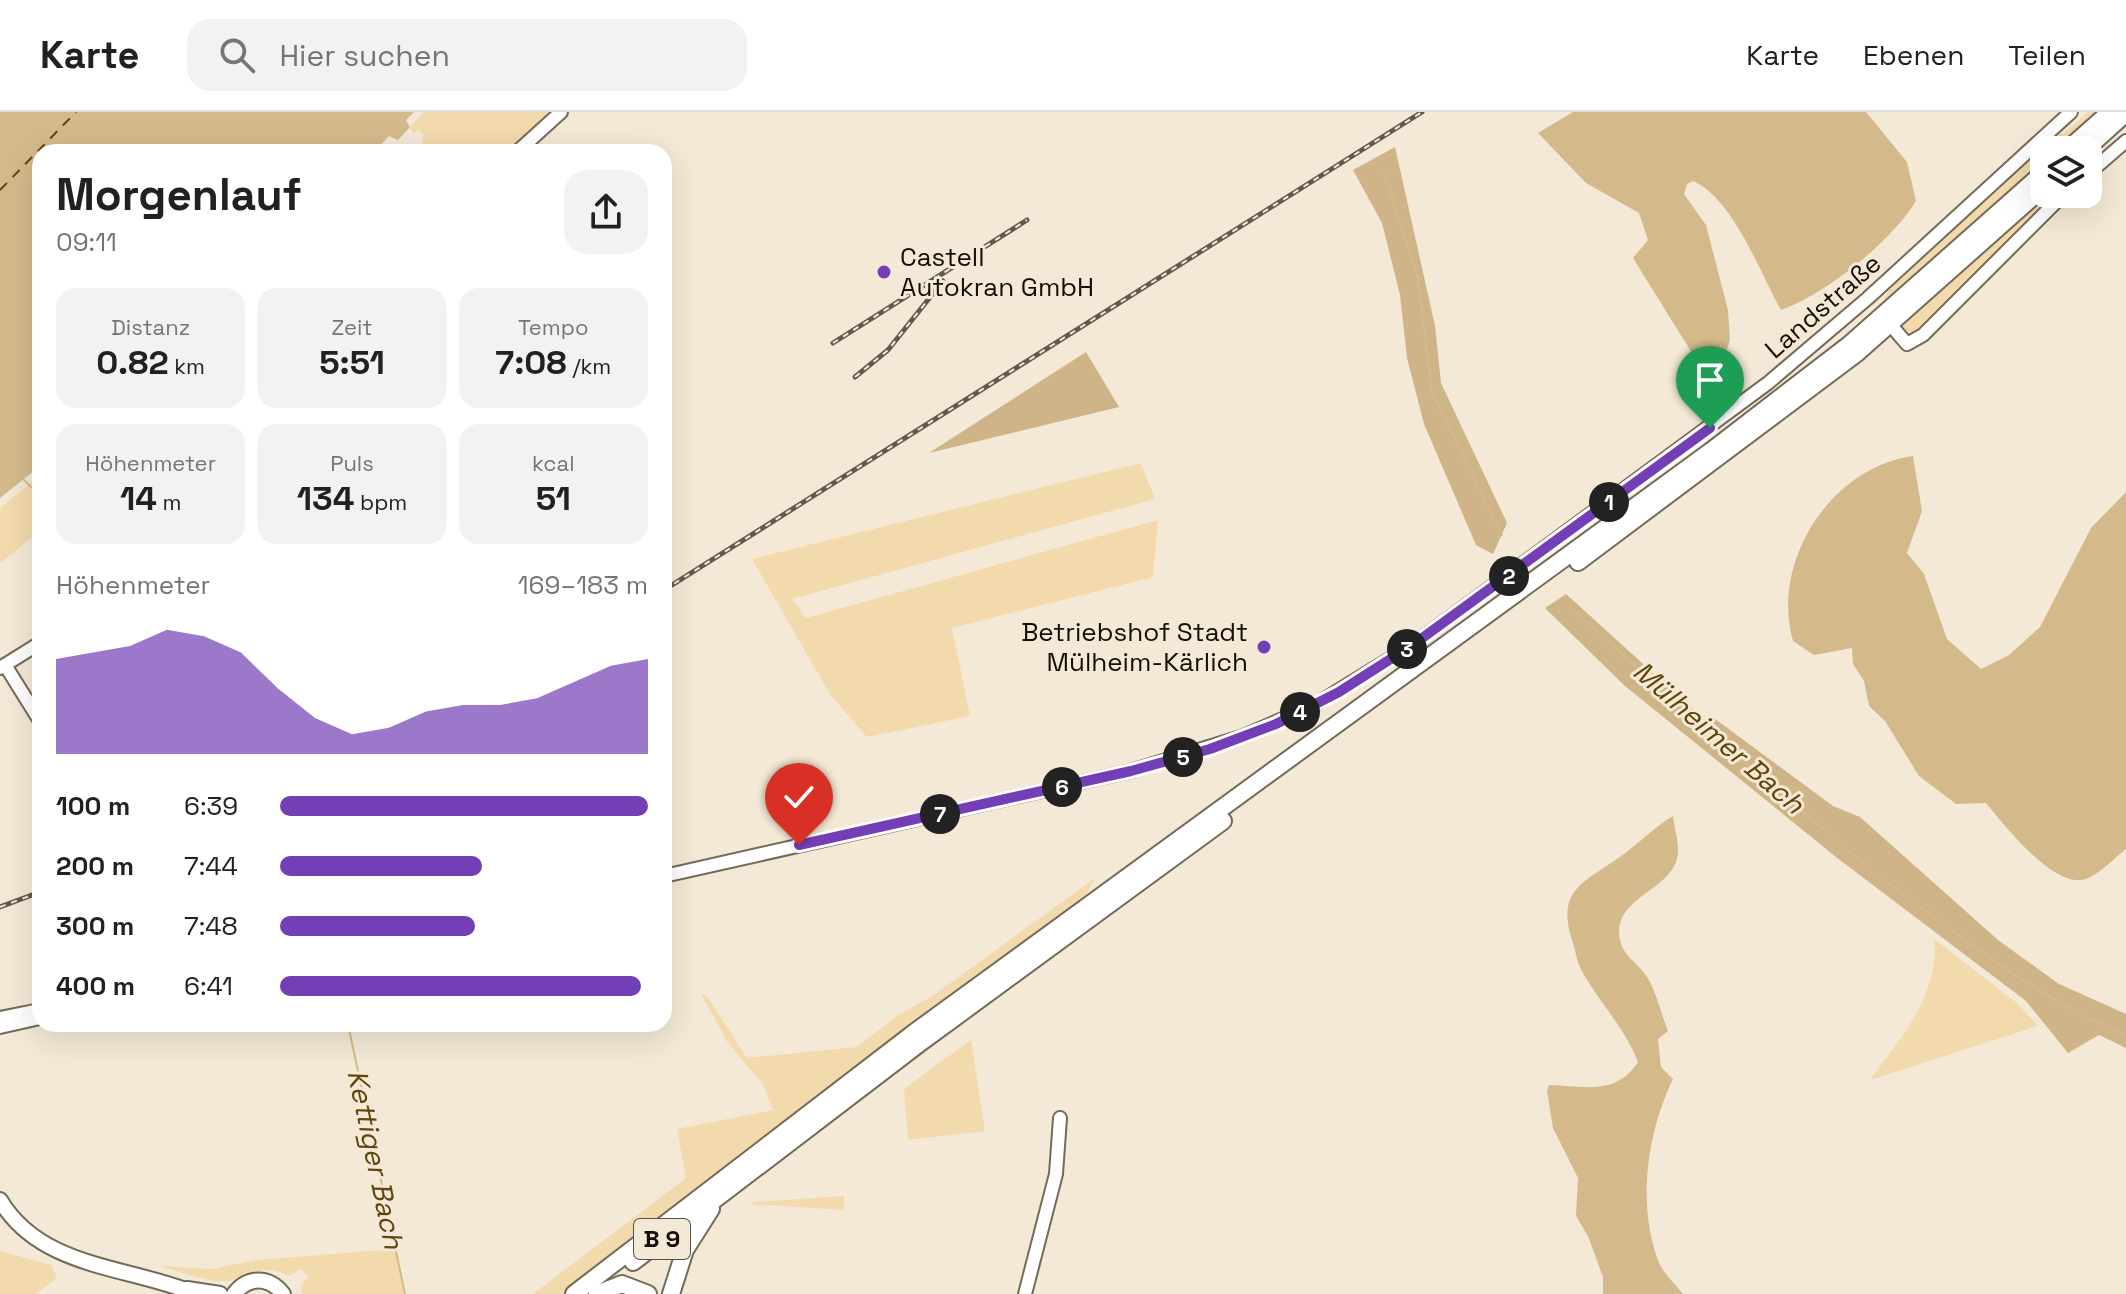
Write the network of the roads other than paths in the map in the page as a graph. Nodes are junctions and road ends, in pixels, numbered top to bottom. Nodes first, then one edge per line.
1 (561, 112) edge
2 (2071, 112) edge
3 (2110, 112) edge
4 (2126, 113) edge
5 (2083, 136) edge
6 (2101, 136) edge
7 (2126, 141) edge
8 (526, 144) edge
9 (2102, 162) edge
10 (2030, 184) edge
11 (2030, 199) edge
12 (2050, 208) edge
13 (1868, 298) junction
14 (1880, 312) dead end
15 (1895, 330) dead end
16 (32, 648) edge
17 (3, 667) edge
18 (32, 709) edge
19 (672, 874) edge
20 (32, 1012) edge
21 (0, 1018) edge
22 (32, 1020) edge
23 (0, 1027) edge
24 (1060, 1118) dead end
25 (732, 1185) junction
26 (0, 1200) edge
27 (189, 1291) edge
28 (230, 1293) edge
29 (283, 1294) edge
30 (574, 1294) edge
31 (594, 1294) edge
32 (648, 1294) edge
33 (671, 1294) edge
34 (1025, 1294) edge

1 - 8 street
2 - 13 street, Landstraße
3 - 5 highway
4 - 6 highway
7 - 9 street
10 - 30 highway, B 9
11 - 25 highway, B 9
12 - 15 street
13 - 14 street
13 - 19 street, Landstraße
16 - 17 street
17 - 18 street
20 - 21 street
22 - 23 street
24 - 34 street
25 - 31 highway, B 9
25 - 33 highway, B 9
26 - 27 main road
27 - 28 main road
28 - 29 main road
31 - 32 highway, B 9

